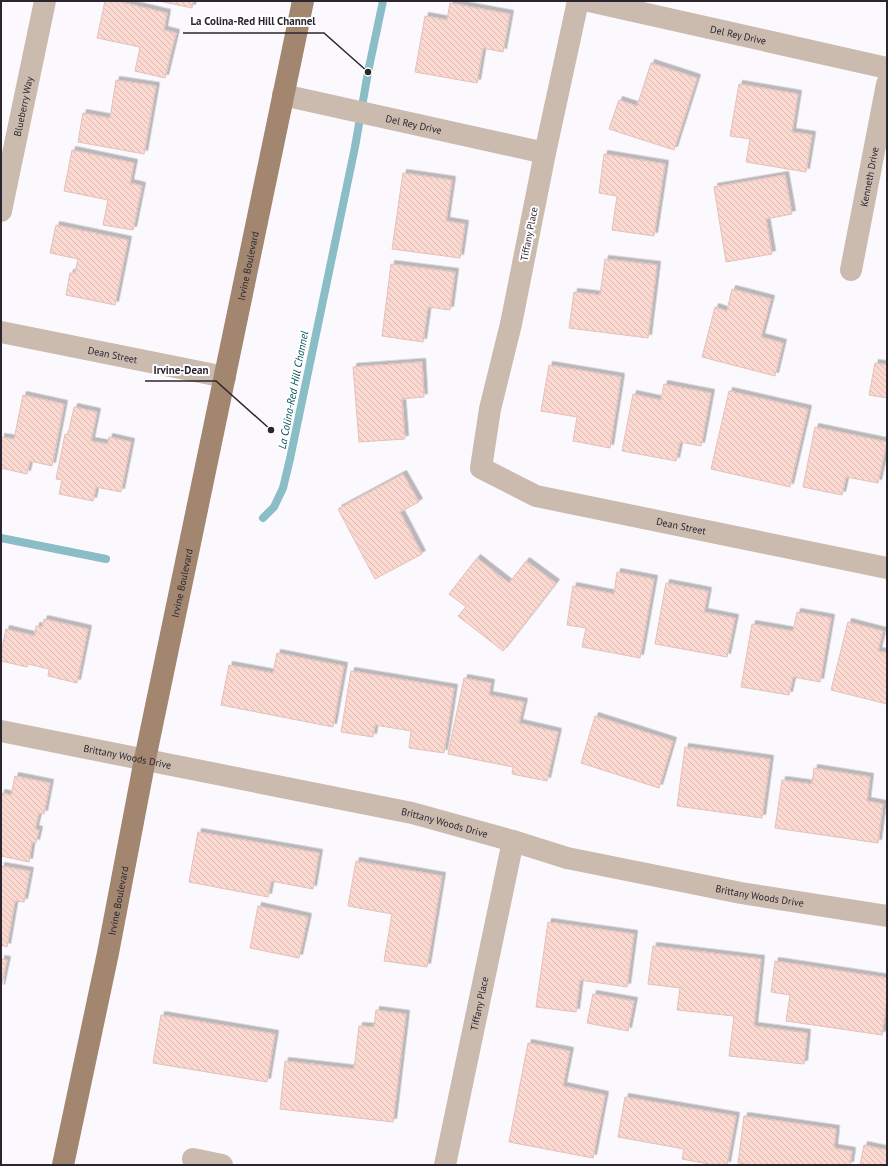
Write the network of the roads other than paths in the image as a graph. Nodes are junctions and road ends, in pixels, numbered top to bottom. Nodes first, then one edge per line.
1 (45, 1) edge
2 (303, 1) edge
3 (578, 1) edge
4 (589, 1) edge
5 (887, 68) edge
6 (887, 84) edge
7 (283, 95) junction
8 (545, 153) junction
9 (1, 211) edge
10 (851, 270) dead end
11 (1, 332) edge
12 (225, 377) junction
13 (482, 468) joint
14 (887, 568) edge
15 (1, 731) edge
16 (145, 759) junction
17 (513, 841) junction
18 (887, 916) edge
19 (193, 1159) dead end
20 (63, 1165) edge
21 (222, 1165) edge
22 (445, 1165) edge

1 - 9 street, Blueberry Way
2 - 7 main road, Irvine Boulevard
3 - 8 street, Tiffany Place
4 - 5 street, Del Rey Drive
6 - 10 street, Kenneth Drive
7 - 8 street, Del Rey Drive
7 - 12 main road, Irvine Boulevard
8 - 13 street, Tiffany Place
11 - 12 street, Dean Street
12 - 16 main road, Irvine Boulevard
13 - 14 street, Dean Street
15 - 16 street, Brittany Woods Drive
16 - 17 street, Brittany Woods Drive
16 - 20 main road, Irvine Boulevard
17 - 18 street, Brittany Woods Drive
17 - 22 street, Tiffany Place
19 - 21 street

